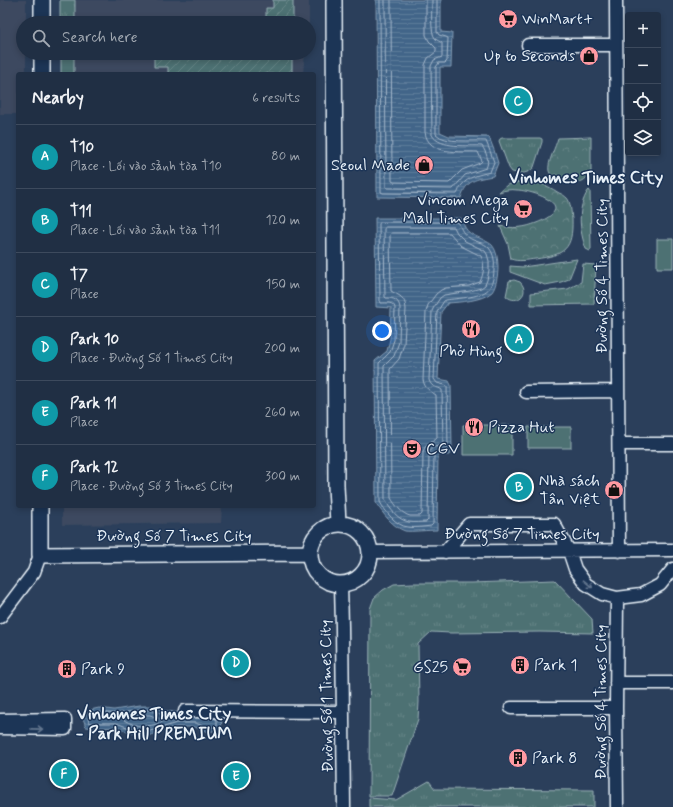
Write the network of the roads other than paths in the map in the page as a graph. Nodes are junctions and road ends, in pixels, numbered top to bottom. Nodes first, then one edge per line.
1 (42, 0) edge
2 (334, 0) edge
3 (616, 0) edge
4 (42, 16) edge
5 (528, 45) dead end
6 (616, 45) junction
7 (42, 60) edge
8 (42, 72) edge
9 (618, 391) junction
10 (526, 392) dead end
11 (619, 444) junction
12 (673, 444) edge
13 (40, 508) edge
14 (338, 523) junction
15 (673, 550) edge
16 (569, 551) junction
17 (619, 551) junction
18 (370, 552) junction
19 (445, 552) junction
20 (309, 553) junction
21 (40, 555) junction
22 (673, 568) edge
23 (341, 584) junction
24 (616, 598) junction
25 (0, 617) edge
26 (616, 683) junction
27 (673, 683) edge
28 (511, 708) dead end
29 (616, 708) junction
30 (185, 711) dead end
31 (343, 712) junction
32 (0, 720) edge
33 (0, 728) edge
34 (344, 807) edge
35 (618, 807) edge

1 - 4 street
2 - 14 street
3 - 6 street, Đường Số 4 Times City
5 - 6 street
6 - 9 street, Đường Số 4 Times City
7 - 8 street
9 - 10 street
9 - 11 street, Đường Số 4 Times City
11 - 12 street
11 - 17 street, Đường Số 4 Times City
13 - 21 street
14 - 18 street
14 - 20 street
15 - 17 street, Đường Số 7 Times City
16 - 17 street, Đường Số 7 Times City
16 - 19 street, Đường Số 7 Times City
16 - 19 street
16 -> 24 street
18 - 19 street, Đường Số 7 Times City
18 - 23 street
20 - 21 street, Đường Số 7 Times City
20 - 23 street
21 - 25 street
22 - 24 street
23 - 31 street, Đường Số 1 Times City
24 - 26 street, Đường Số 4 Times City
26 - 27 street
26 - 29 street, Đường Số 4 Times City
28 - 29 street
29 - 35 street, Đường Số 4 Times City
30 - 31 street
31 - 34 street, Đường Số 1 Times City
33 -> 32 street

